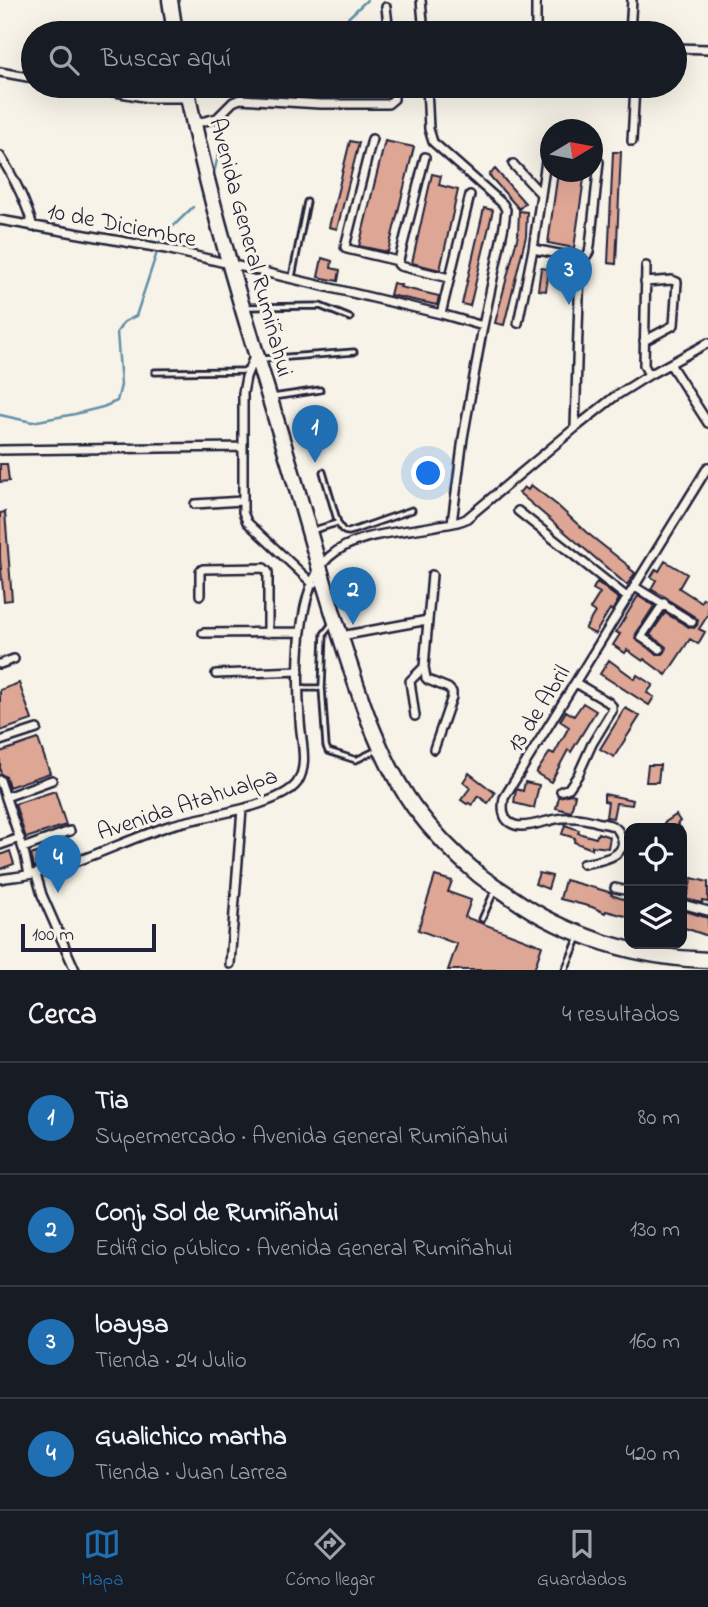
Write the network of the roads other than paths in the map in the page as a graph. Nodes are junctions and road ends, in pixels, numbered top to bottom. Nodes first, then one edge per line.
1 (170, 0) edge
2 (421, 0) edge
3 (536, 0) edge
4 (632, 0) edge
5 (386, 8) dead end
6 (173, 21) edge
7 (388, 21) edge
8 (423, 21) edge
9 (536, 21) edge
10 (631, 21) edge
11 (687, 48) edge
12 (708, 49) edge
13 (0, 72) edge
14 (21, 76) edge
15 (188, 98) edge
16 (394, 98) edge
17 (428, 98) edge
18 (634, 98) edge
19 (193, 124) junction
20 (372, 139) dead end
21 (632, 141) dead end
22 (0, 156) edge
23 (425, 157) dead end
24 (513, 164) dead end
25 (543, 182) edge
26 (597, 182) edge
27 (541, 194) junction
28 (470, 195) dead end
29 (307, 202) dead end
30 (0, 220) edge
31 (33, 227) junction
32 (533, 249) junction
33 (398, 261) junction
34 (230, 265) junction
35 (580, 265) junction
36 (646, 266) dead end
37 (449, 278) junction
38 (292, 279) junction
39 (645, 282) junction
40 (242, 307) junction
41 (441, 314) junction
42 (350, 318) dead end
43 (518, 323) dead end
44 (482, 326) junction
45 (644, 341) junction
46 (708, 343) edge
47 (354, 352) dead end
48 (254, 361) junction
49 (670, 364) junction
50 (155, 372) dead end
51 (649, 375) junction
52 (320, 390) dead end
53 (269, 397) junction
54 (708, 424) edge
55 (575, 428) junction
56 (242, 447) junction
57 (0, 450) edge
58 (708, 467) edge
59 (323, 472) dead end
60 (242, 501) junction
61 (195, 504) dead end
62 (412, 510) dead end
63 (518, 511) dead end
64 (338, 523) junction
65 (452, 523) junction
66 (309, 532) junction
67 (320, 570) junction
68 (432, 575) dead end
69 (313, 584) junction
70 (635, 586) junction
71 (200, 595) dead end
72 (628, 598) junction
73 (664, 603) junction
74 (428, 620) junction
75 (335, 621) junction
76 (692, 622) dead end
77 (301, 632) junction
78 (203, 633) dead end
79 (268, 633) junction
80 (340, 636) junction
81 (660, 649) dead end
82 (14, 659) dead end
83 (0, 664) edge
84 (424, 667) junction
85 (299, 671) junction
86 (216, 674) dead end
87 (576, 683) junction
88 (299, 688) junction
89 (322, 688) junction
90 (415, 716) dead end
91 (37, 729) dead end
92 (0, 741) edge
93 (381, 748) junction
94 (434, 749) dead end
95 (0, 780) edge
96 (52, 780) dead end
97 (561, 791) dead end
98 (6, 797) junction
99 (242, 809) junction
100 (70, 831) dead end
101 (19, 838) junction
102 (0, 845) edge
103 (23, 848) junction
104 (583, 864) dead end
105 (32, 874) junction
106 (0, 879) edge
107 (496, 887) junction
108 (615, 888) dead end
109 (624, 890) edge
110 (687, 905) edge
111 (708, 911) edge
112 (481, 919) dead end
113 (580, 934) junction
114 (708, 960) edge
115 (230, 964) dead end
116 (75, 970) edge
117 (565, 970) edge

1 - 6 highway
2 - 8 street
3 - 9 street
4 - 10 street
5 - 7 street
11 - 12 street
13 - 14 street
15 - 19 highway, Avenida General Rumiñahui
16 - 19 street
17 - 44 street
18 - 21 street
19 - 34 highway, Avenida General Rumiñahui
20 - 33 street
22 - 31 street
23 - 33 street
24 - 27 street
25 - 27 street
26 - 35 street
27 - 32 street
28 - 37 street
29 - 38 lane
30 - 31 street, 10 de Diciembre
31 - 34 street, 10 de Diciembre
32 - 35 street
32 - 43 street
33 - 37 street
34 - 38 street, 10 de Diciembre
34 - 40 highway, Avenida General Rumiñahui
35 - 55 street
36 - 39 street
37 - 41 street
38 - 41 street, 10 de Diciembre
39 - 45 street
39 - 45 street
40 - 42 lane
40 - 48 highway, Avenida General Rumiñahui
41 - 44 street, 10 de Diciembre
44 - 65 street
45 - 51 street
46 - 49 street, Avenida Atahualpa
47 - 48 lane
48 - 50 lane
48 - 53 highway, Avenida General Rumiñahui
48 - 56 street
49 - 51 street, Avenida Atahualpa
49 - 54 street
51 - 55 street, Avenida Atahualpa
52 - 53 lane
53 - 66 highway, Avenida General Rumiñahui
55 - 65 street, Avenida Atahualpa
56 - 57 street
56 - 60 street
58 - 70 street, 13 de Abril
59 - 64 lane
60 - 61 street
60 - 69 street
62 - 64 lane
63 - 72 street
64 - 66 lane
65 - 67 street, Avenida Atahualpa
66 - 67 highway, Avenida General Rumiñahui
67 - 69 street, Avenida Atahualpa
67 - 75 highway, Avenida General Rumiñahui
68 - 74 street
69 - 77 street, Avenida Atahualpa
70 - 72 street, 13 de Abril
70 - 73 street
71 - 79 street
72 - 87 street, 13 de Abril
73 - 76 street
73 - 81 street
74 - 80 street
74 - 84 street
75 - 80 highway, Avenida General Rumiñahui
75 - 89 lane
77 - 79 street
77 - 85 street, Avenida Atahualpa
78 - 79 street
80 - 93 highway, Avenida General Rumiñahui
82 - 83 street
84 - 90 street
84 - 94 street
85 - 86 street
85 - 88 street, Avenida Atahualpa
87 - 97 street
87 - 104 street, 13 de Abril
88 - 89 lane
88 - 99 street, Avenida Atahualpa
89 - 93 lane
91 - 92 street
93 - 107 highway, Avenida General Rumiñahui
95 - 98 street
96 - 98 street
98 - 101 street
99 - 105 street, Avenida Atahualpa
99 - 115 street
100 - 103 street
101 - 102 street
101 - 103 street
103 - 105 street
105 - 106 street, Avenida Atahualpa
105 - 116 street
107 - 112 lane
107 - 113 highway, Avenida General Rumiñahui
108 - 109 street
110 - 111 street
113 - 114 highway, Avenida General Rumiñahui
113 - 117 lane

